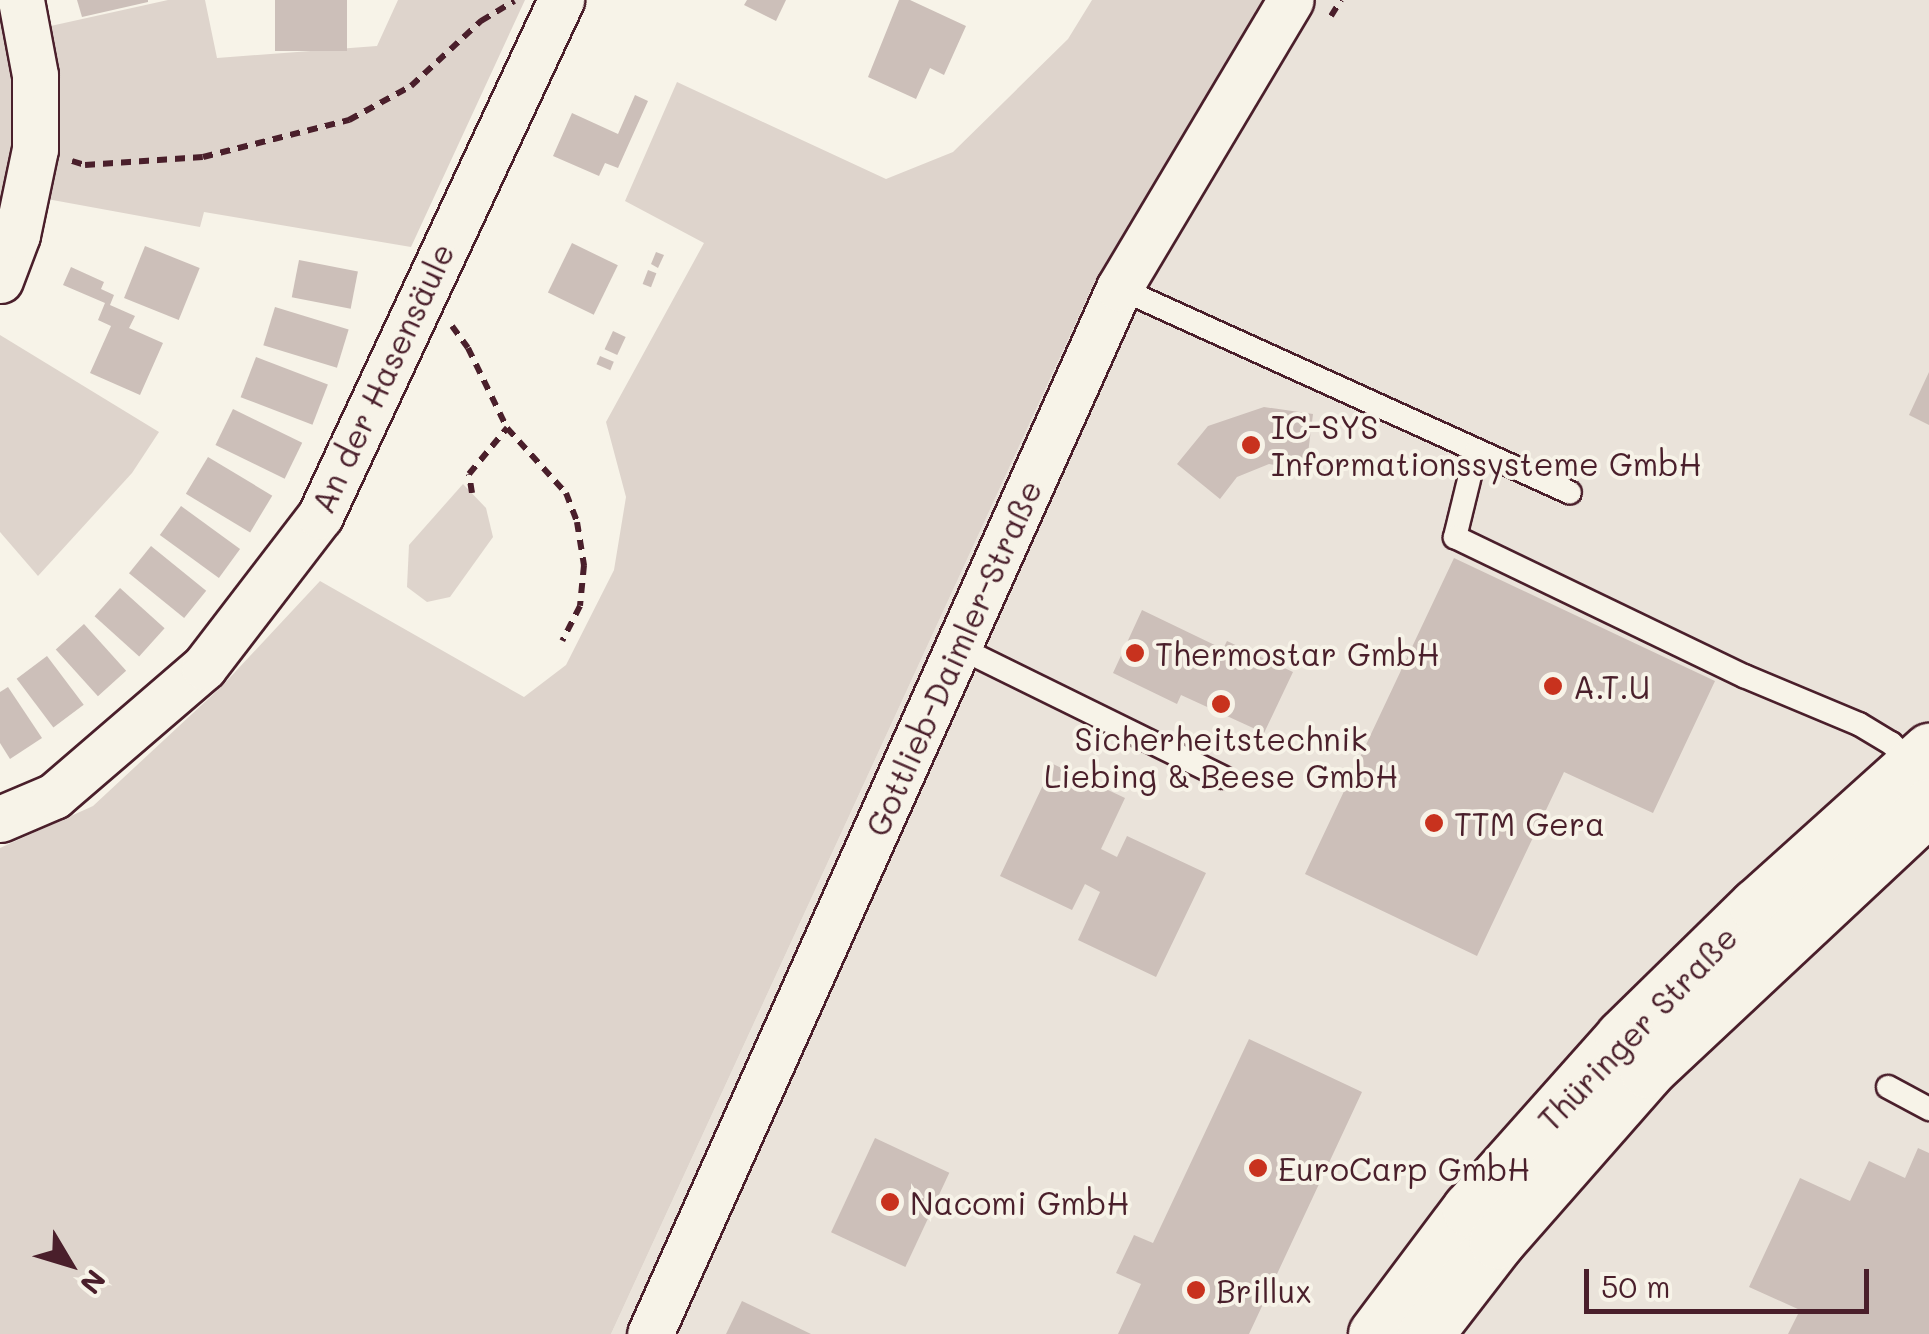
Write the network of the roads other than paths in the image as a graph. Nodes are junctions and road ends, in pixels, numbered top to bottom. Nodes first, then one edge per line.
1 (21, 0) edge
2 (561, 0) edge
3 (1291, 0) edge
4 (0, 280) edge
5 (1119, 288) junction
6 (1476, 451) junction
7 (1570, 493) dead end
8 (958, 647) junction
9 (1925, 777) edge
10 (1222, 778) dead end
11 (0, 819) edge
12 (1888, 1087) dead end
13 (1929, 1109) edge
14 (650, 1334) edge
15 (1376, 1334) edge
16 (1425, 1334) edge

1 - 4 street
2 - 11 street, An der Hasensäule
3 - 5 street, Gottlieb-Daimler-Straße
5 - 6 lane
5 - 8 street, Gottlieb-Daimler-Straße
6 - 7 lane
6 - 9 lane
8 - 10 lane
8 - 14 street, Gottlieb-Daimler-Straße
9 - 15 main road, Thüringer Straße
9 - 16 main road, Thüringer Straße
12 - 13 lane

